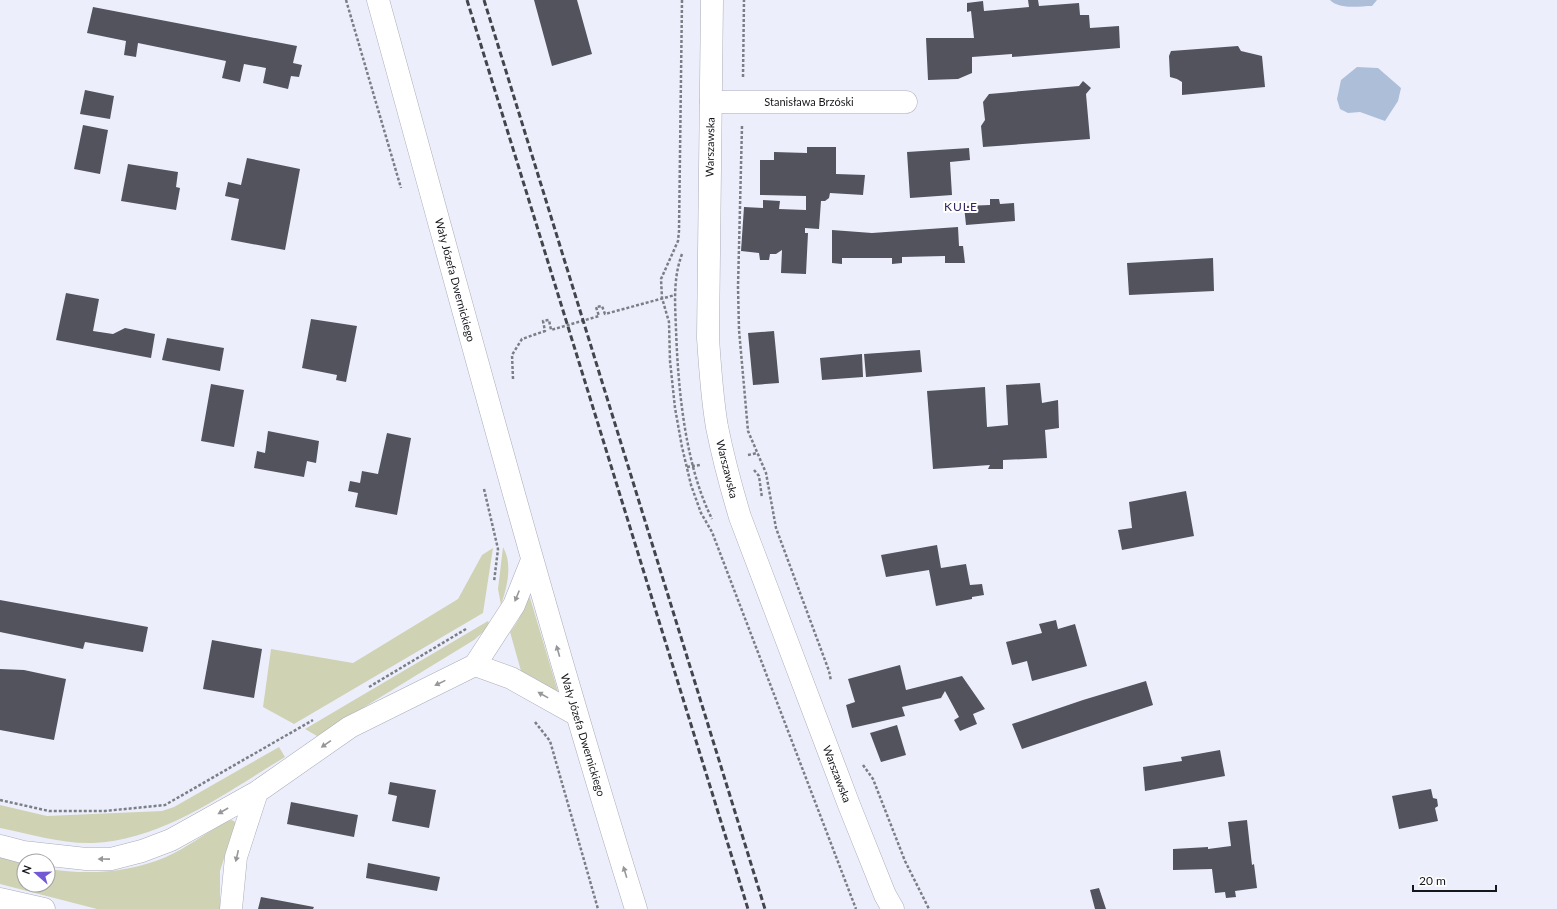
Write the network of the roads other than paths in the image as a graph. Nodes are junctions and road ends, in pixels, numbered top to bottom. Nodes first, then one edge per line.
1 (378, 0) edge
2 (712, 0) edge
3 (711, 102) junction
4 (906, 102) dead end
5 (532, 560) junction
6 (475, 665) junction
7 (577, 715) junction
8 (257, 792) junction
9 (0, 846) edge
10 (0, 899) edge
11 (44, 909) edge
12 (231, 909) edge
13 (636, 909) edge
14 (893, 909) edge

1 - 5 street, Wały Józefa Dwernickiego
2 - 3 street, Warszawska
3 - 4 street, Stanisława Brzóski
3 - 14 street, Warszawska
5 -> 6 street
7 -> 5 street, Wały Józefa Dwernickiego
7 -> 6 street
6 -> 8 street
13 -> 7 street, Wały Józefa Dwernickiego
8 -> 9 street
8 -> 12 street
10 - 11 street

